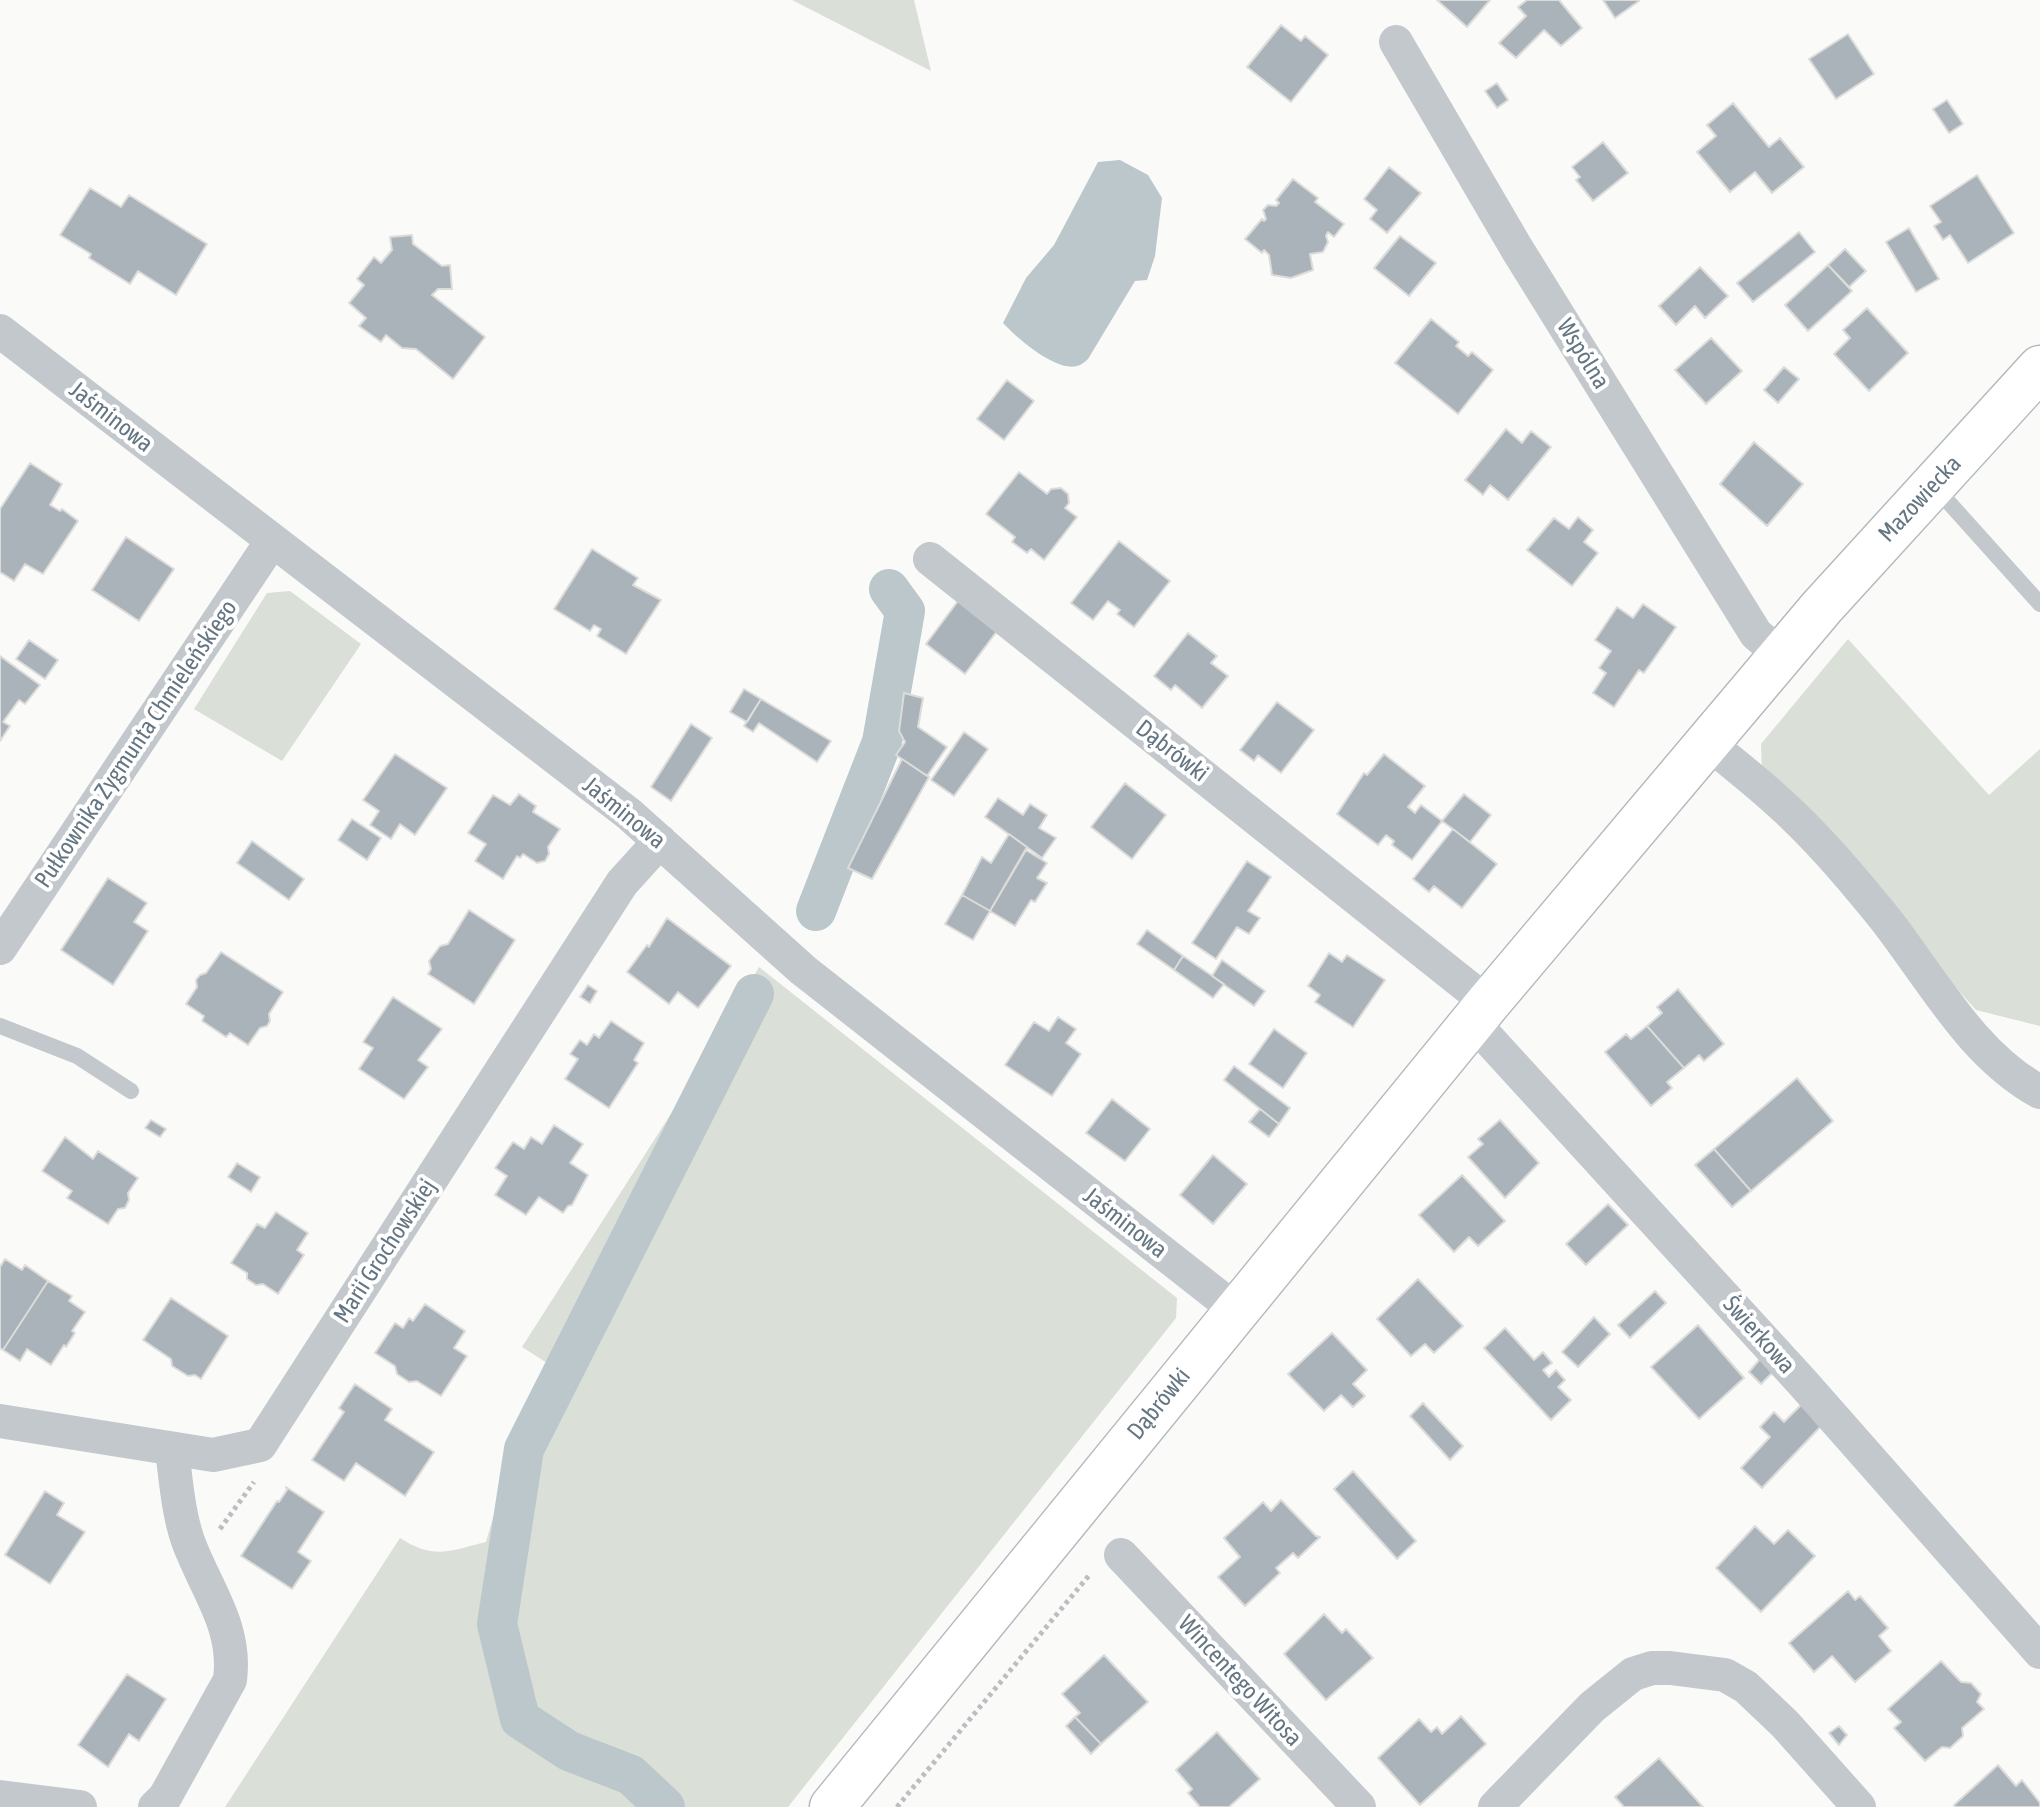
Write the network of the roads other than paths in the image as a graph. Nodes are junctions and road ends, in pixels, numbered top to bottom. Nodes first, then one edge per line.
1 (1396, 42) dead end
2 (0, 331) edge
3 (2040, 368) edge
4 (1933, 484) junction
5 (272, 541) junction
6 (930, 559) dead end
7 (2040, 604) edge
8 (1792, 644) junction
9 (1708, 743) junction
10 (660, 841) junction
11 (0, 948) edge
12 (1481, 1012) junction
13 (0, 1026) edge
14 (131, 1091) dead end
15 (2040, 1092) edge
16 (1236, 1310) junction
17 (0, 1421) edge
18 (172, 1450) junction
19 (1121, 1555) road end
20 (2040, 1652) edge
21 (0, 1797) edge
22 (80, 1807) edge
23 (155, 1807) edge
24 (832, 1807) edge
25 (1359, 1807) edge
26 (1495, 1807) edge
27 (1859, 1807) edge

1 - 8 street, Wspólna
2 - 5 street, Jaśminowa
3 - 4 street, Mazowiecka
4 - 7 lane
4 - 8 street, Mazowiecka
5 - 10 street, Jaśminowa
5 - 11 street, Pułkownika Zygmunta Chmieleńskiego
6 - 12 street, Dąbrówki
8 - 9 street, Dąbrówki
9 - 12 street, Dąbrówki
9 - 15 street
10 - 16 street, Jaśminowa
10 - 18 street, Marii Grochowskiej
12 - 16 street, Dąbrówki
12 - 20 street, Świerkowa
13 - 14 lane
16 - 24 street, Dąbrówki
17 - 18 street, Marii Grochowskiej
18 - 23 street
19 - 25 street, Wincentego Witosa
21 - 22 street
26 - 27 street

